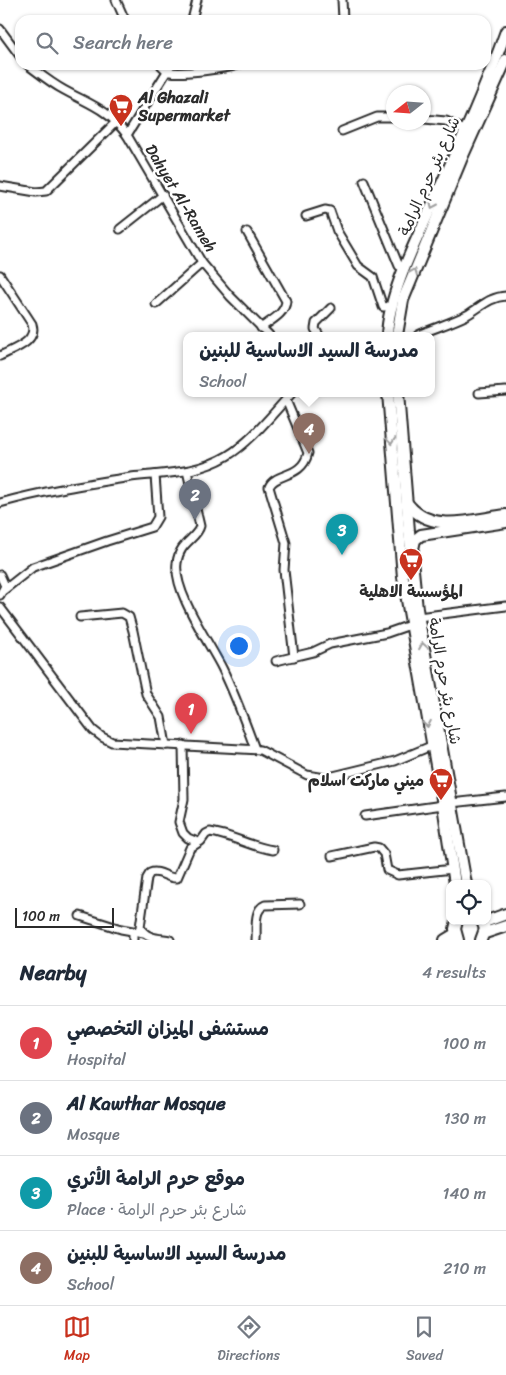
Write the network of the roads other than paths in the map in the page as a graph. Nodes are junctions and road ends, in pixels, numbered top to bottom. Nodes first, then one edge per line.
1 (116, 0) edge
2 (197, 0) edge
3 (342, 0) edge
4 (123, 15) edge
5 (193, 15) edge
6 (343, 15) edge
7 (0, 29) edge
8 (506, 31) edge
9 (15, 49) edge
10 (506, 60) edge
11 (35, 70) edge
12 (169, 70) edge
13 (386, 116) edge
14 (431, 120) edge
15 (117, 121) junction
16 (342, 131) dead end
17 (466, 131) junction
18 (127, 135) junction
19 (364, 181) dead end
20 (0, 186) edge
21 (163, 196) junction
22 (306, 216) dead end
23 (120, 229) dead end
24 (247, 232) dead end
25 (202, 262) junction
26 (404, 268) junction
27 (0, 275) edge
28 (506, 296) edge
29 (156, 304) dead end
30 (393, 306) junction
31 (331, 308) dead end
32 (261, 328) junction
33 (266, 332) edge
34 (317, 332) edge
35 (387, 332) edge
36 (398, 332) edge
37 (425, 332) edge
38 (0, 356) edge
39 (506, 391) edge
40 (479, 393) dead end
41 (289, 397) edge
42 (389, 397) edge
43 (398, 397) edge
44 (286, 400) junction
45 (187, 471) junction
46 (155, 475) junction
47 (0, 503) edge
48 (407, 503) junction
49 (506, 515) edge
50 (506, 522) edge
51 (445, 523) junction
52 (408, 533) junction
53 (0, 575) edge
54 (2, 593) edge
55 (506, 606) edge
56 (0, 607) edge
57 (418, 617) junction
58 (80, 618) dead end
59 (410, 625) junction
60 (294, 657) junction
61 (276, 661) dead end
62 (166, 745) junction
63 (183, 746) junction
64 (431, 746) junction
65 (255, 749) junction
66 (506, 797) edge
67 (447, 804) junction
68 (365, 816) dead end
69 (198, 842) junction
70 (273, 850) dead end
71 (332, 856) dead end
72 (453, 869) junction
73 (454, 880) edge
74 (465, 880) edge
75 (300, 904) dead end
76 (506, 914) edge
77 (80, 916) dead end
78 (491, 919) edge
79 (506, 926) edge
80 (456, 928) edge
81 (133, 932) junction
82 (144, 933) junction
83 (483, 937) edge
84 (133, 940) edge
85 (170, 940) edge
86 (256, 940) edge
87 (446, 940) edge

1 - 4 street
2 - 5 street
3 - 6 street
7 - 9 street
8 - 17 main road, شارع بئر حرم الرامة
36 -> 10 main road, شارع بئر حرم الرامة
11 - 15 street
12 - 18 street, Dahyet Al-Rameh
13 - 16 street
14 - 17 street
15 - 18 street
15 - 20 street
17 -> 26 main road, شارع بئر حرم الرامة
18 - 21 street, Dahyet Al-Rameh
19 - 26 street
21 - 23 street
21 - 25 street, Dahyet Al-Rameh
22 - 30 street
24 - 32 street
25 - 29 street
25 - 32 street, Dahyet Al-Rameh
26 - 30 main road, شارع بئر حرم الرامة
27 - 38 street
28 - 37 street
30 - 35 main road, شارع بئر حرم الرامة
31 - 34 street
32 - 33 street, Dahyet Al-Rameh
39 - 40 street
41 - 44 street
42 -> 52 main road, شارع بئر حرم الرامة
43 - 48 main road, شارع بئر حرم الرامة
44 - 45 street
44 - 60 street
45 - 46 street
45 - 65 street
46 - 47 street
46 - 54 street
48 - 51 main road
48 - 52 main road, شارع بئر حرم الرامة
49 - 51 main road
50 - 52 main road
51 - 52 main road
52 - 57 main road, شارع بئر حرم الرامة
52 - 59 main road, شارع بئر حرم الرامة
53 - 54 street
55 - 57 street
56 - 62 street
67 -> 57 main road, شارع بئر حرم الرامة
58 - 62 street
59 - 60 street
59 -> 64 main road, شارع بئر حرم الرامة
60 - 61 street
62 - 63 street
63 - 65 street
63 - 69 street
64 - 65 street
64 - 67 main road, شارع بئر حرم الرامة
66 - 67 street
67 - 68 street
67 - 72 main road, شارع بئر حرم الرامة
67 - 74 main road, شارع بئر حرم الرامة
69 - 70 street
69 - 82 street
71 - 72 street
72 - 73 main road, شارع بئر حرم الرامة
75 - 86 street
76 - 78 main road
77 - 81 street
79 - 83 main road
80 - 87 main road
81 - 82 street
81 - 84 street
82 - 85 street

